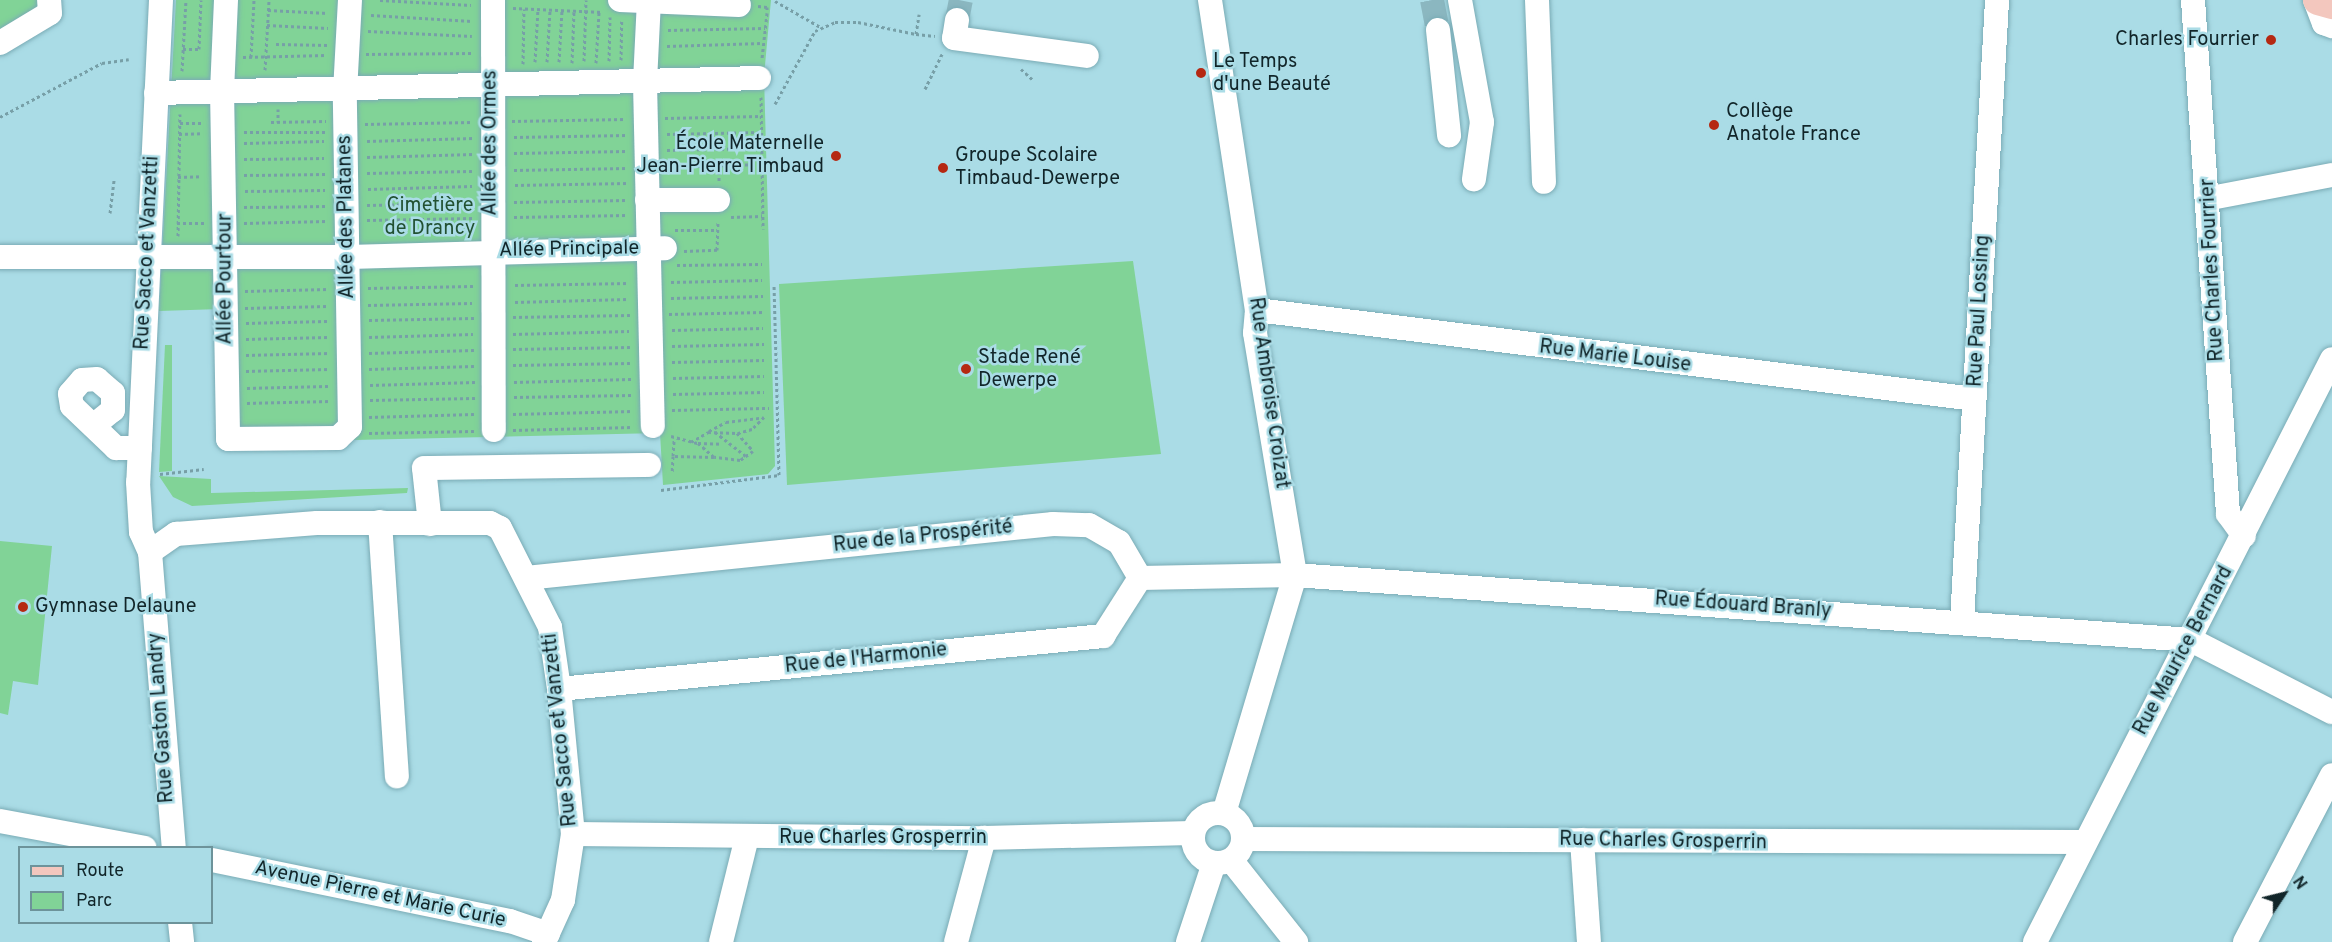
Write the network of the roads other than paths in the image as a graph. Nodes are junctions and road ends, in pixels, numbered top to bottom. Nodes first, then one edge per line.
1 (49, 0) edge
2 (161, 0) edge
3 (226, 0) edge
4 (1210, 0) edge
5 (1460, 0) edge
6 (1537, 0) edge
7 (1997, 0) edge
8 (2193, 0) edge
9 (2316, 0) edge
10 (2332, 4) edge
11 (739, 5) road end
12 (618, 8) edge
13 (495, 15) edge
14 (648, 18) edge
15 (349, 22) edge
16 (2332, 26) edge
17 (956, 29) road end
18 (1438, 30) tunnel mouth
19 (0, 43) edge
20 (1087, 56) dead end
21 (645, 76) junction
22 (759, 78) road end
23 (489, 87) junction
24 (222, 90) junction
25 (345, 92) junction
26 (156, 93) junction
27 (1449, 135) dead end
28 (2332, 175) edge
29 (1474, 179) dead end
30 (1544, 182) dead end
31 (2211, 198) junction
32 (718, 200) dead end
33 (647, 207) junction
34 (656, 248) junction
35 (492, 251) junction
36 (0, 257) edge
37 (349, 257) junction
38 (228, 259) junction
39 (148, 260) junction
40 (1257, 310) junction
41 (2332, 359) edge
42 (1975, 399) junction
43 (98, 422) dead end
44 (660, 426) road end
45 (494, 430) dead end
46 (346, 434) joint
47 (140, 448) junction
48 (649, 465) dead end
49 (142, 506) junction
50 (380, 522) junction
51 (430, 524) junction
52 (176, 534) junction
53 (2244, 536) junction
54 (150, 552) junction
55 (1296, 575) junction
56 (526, 578) junction
57 (1140, 578) junction
58 (1962, 621) junction
59 (2191, 640) junction
60 (559, 689) junction
61 (2332, 712) edge
62 (2332, 775) edge
63 (397, 776) dead end
64 (1224, 813) junction
65 (0, 821) edge
66 (1192, 833) junction
67 (573, 834) junction
68 (747, 837) junction
69 (984, 838) junction
70 (1582, 840) junction
71 (2083, 842) junction
72 (134, 846) edge
73 (174, 846) edge
74 (1229, 854) junction
75 (213, 860) edge
76 (180, 924) edge
77 (546, 938) edge
78 (182, 942) edge
79 (721, 942) edge
80 (956, 942) edge
81 (1188, 942) edge
82 (1296, 942) edge
83 (1589, 942) edge
84 (2036, 942) edge
85 (2245, 942) edge

1 - 19 street
2 - 26 street, Rue Sacco et Vanzetti
3 - 24 street, Allée Pourtour
4 - 40 street, Rue Ambroise Croizat
5 - 29 street
6 - 30 street
7 - 42 street, Rue Paul Lossing
8 - 31 street, Rue Charles Fourrier
9 - 10 main road
9 - 16 street
11 - 14 street
12 - 14 street
13 - 23 street, Allée des Ormes
14 - 21 street
15 - 25 street, Allée des Platanes
17 - 20 street
18 - 27 street
21 - 22 street
21 - 23 street
21 - 33 street
23 - 25 street
23 - 35 street, Allée des Ormes
24 - 25 street
24 - 26 street
24 - 38 street, Allée Pourtour
25 - 37 street, Allée des Platanes
26 - 39 street, Rue Sacco et Vanzetti
28 - 31 street
31 - 53 street, Rue Charles Fourrier
32 - 33 street
33 - 34 street
34 - 35 street, Allée Principale
34 - 44 street
35 - 37 street, Allée Principale
35 - 45 street, Allée des Ormes
36 - 39 street, Allée Principale
37 - 38 street, Allée Principale
37 - 46 street, Allée des Platanes
38 - 39 street, Allée Principale
38 - 46 street, Allée Pourtour
39 - 47 street, Rue Sacco et Vanzetti
40 - 42 street, Rue Marie Louise
40 - 55 street, Rue Ambroise Croizat
41 - 53 street, Rue Maurice Bernard
42 - 58 street, Rue Paul Lossing
43 - 47 street
47 - 49 street, Rue Sacco et Vanzetti
48 - 51 street
49 - 52 street
49 - 54 street, Rue Sacco et Vanzetti
50 - 51 street, Rue Sacco et Vanzetti
50 - 52 street, Rue Sacco et Vanzetti
50 - 63 street
51 - 56 street, Rue Sacco et Vanzetti
52 - 54 street
53 - 59 street, Rue Maurice Bernard
54 - 73 street, Rue Gaston Landry
55 - 57 street
55 - 58 street, Rue Édouard Branly
55 - 64 street, Rue Ambroise Croizat
56 - 57 street, Rue de la Prospérité
56 - 60 street, Rue Sacco et Vanzetti
57 - 60 street, Rue de l'Harmonie
58 - 59 street, Rue Édouard Branly
59 - 61 street
59 - 71 street, Rue Maurice Bernard
60 - 67 street, Rue Sacco et Vanzetti
62 - 85 street
64 - 66 street
64 - 74 street
65 - 72 street
66 - 69 street, Rue Charles Grosperrin
66 - 74 street
67 - 68 street, Rue Charles Grosperrin
67 - 77 street, Rue Sacco et Vanzetti
68 - 69 street, Rue Charles Grosperrin
68 - 79 street
69 - 80 street
70 - 71 street, Rue Charles Grosperrin
70 - 74 street, Rue Charles Grosperrin
70 - 83 street
71 - 84 street, Rue Maurice Bernard
74 - 81 street
74 - 82 street
75 - 77 street, Avenue Pierre et Marie Curie
76 - 78 street

